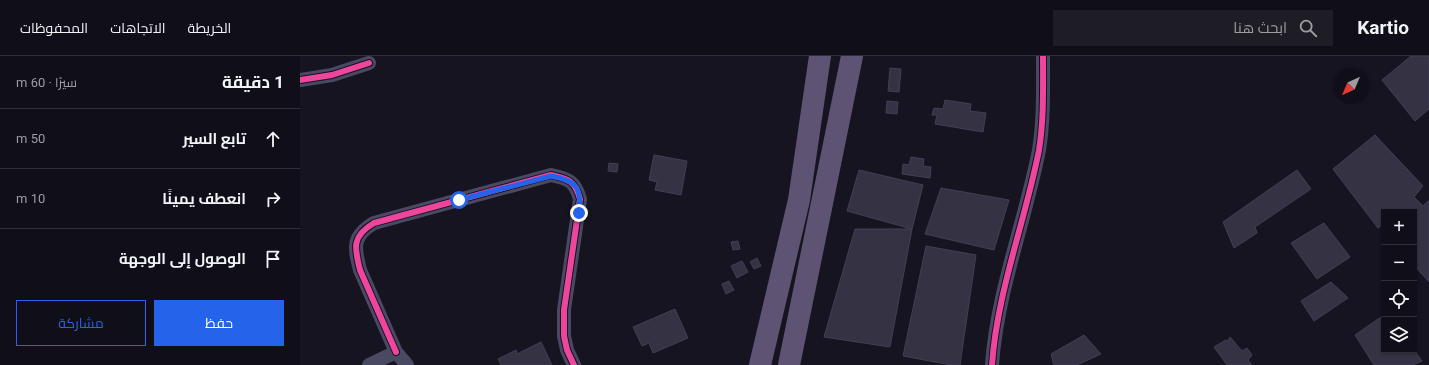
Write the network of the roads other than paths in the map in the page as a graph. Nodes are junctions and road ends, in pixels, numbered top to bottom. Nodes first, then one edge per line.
1 (820, 56) edge
2 (852, 56) edge
3 (1043, 56) edge
4 (369, 63) dead end
5 (300, 80) edge
6 (396, 352) junction
7 (369, 365) edge
8 (407, 365) edge
9 (574, 365) edge
10 (760, 365) edge
11 (789, 365) edge
12 (992, 365) edge

1 - 10 main road
2 - 11 main road
3 - 12 street
4 - 5 street
6 - 7 street
6 - 8 street
6 - 9 street

